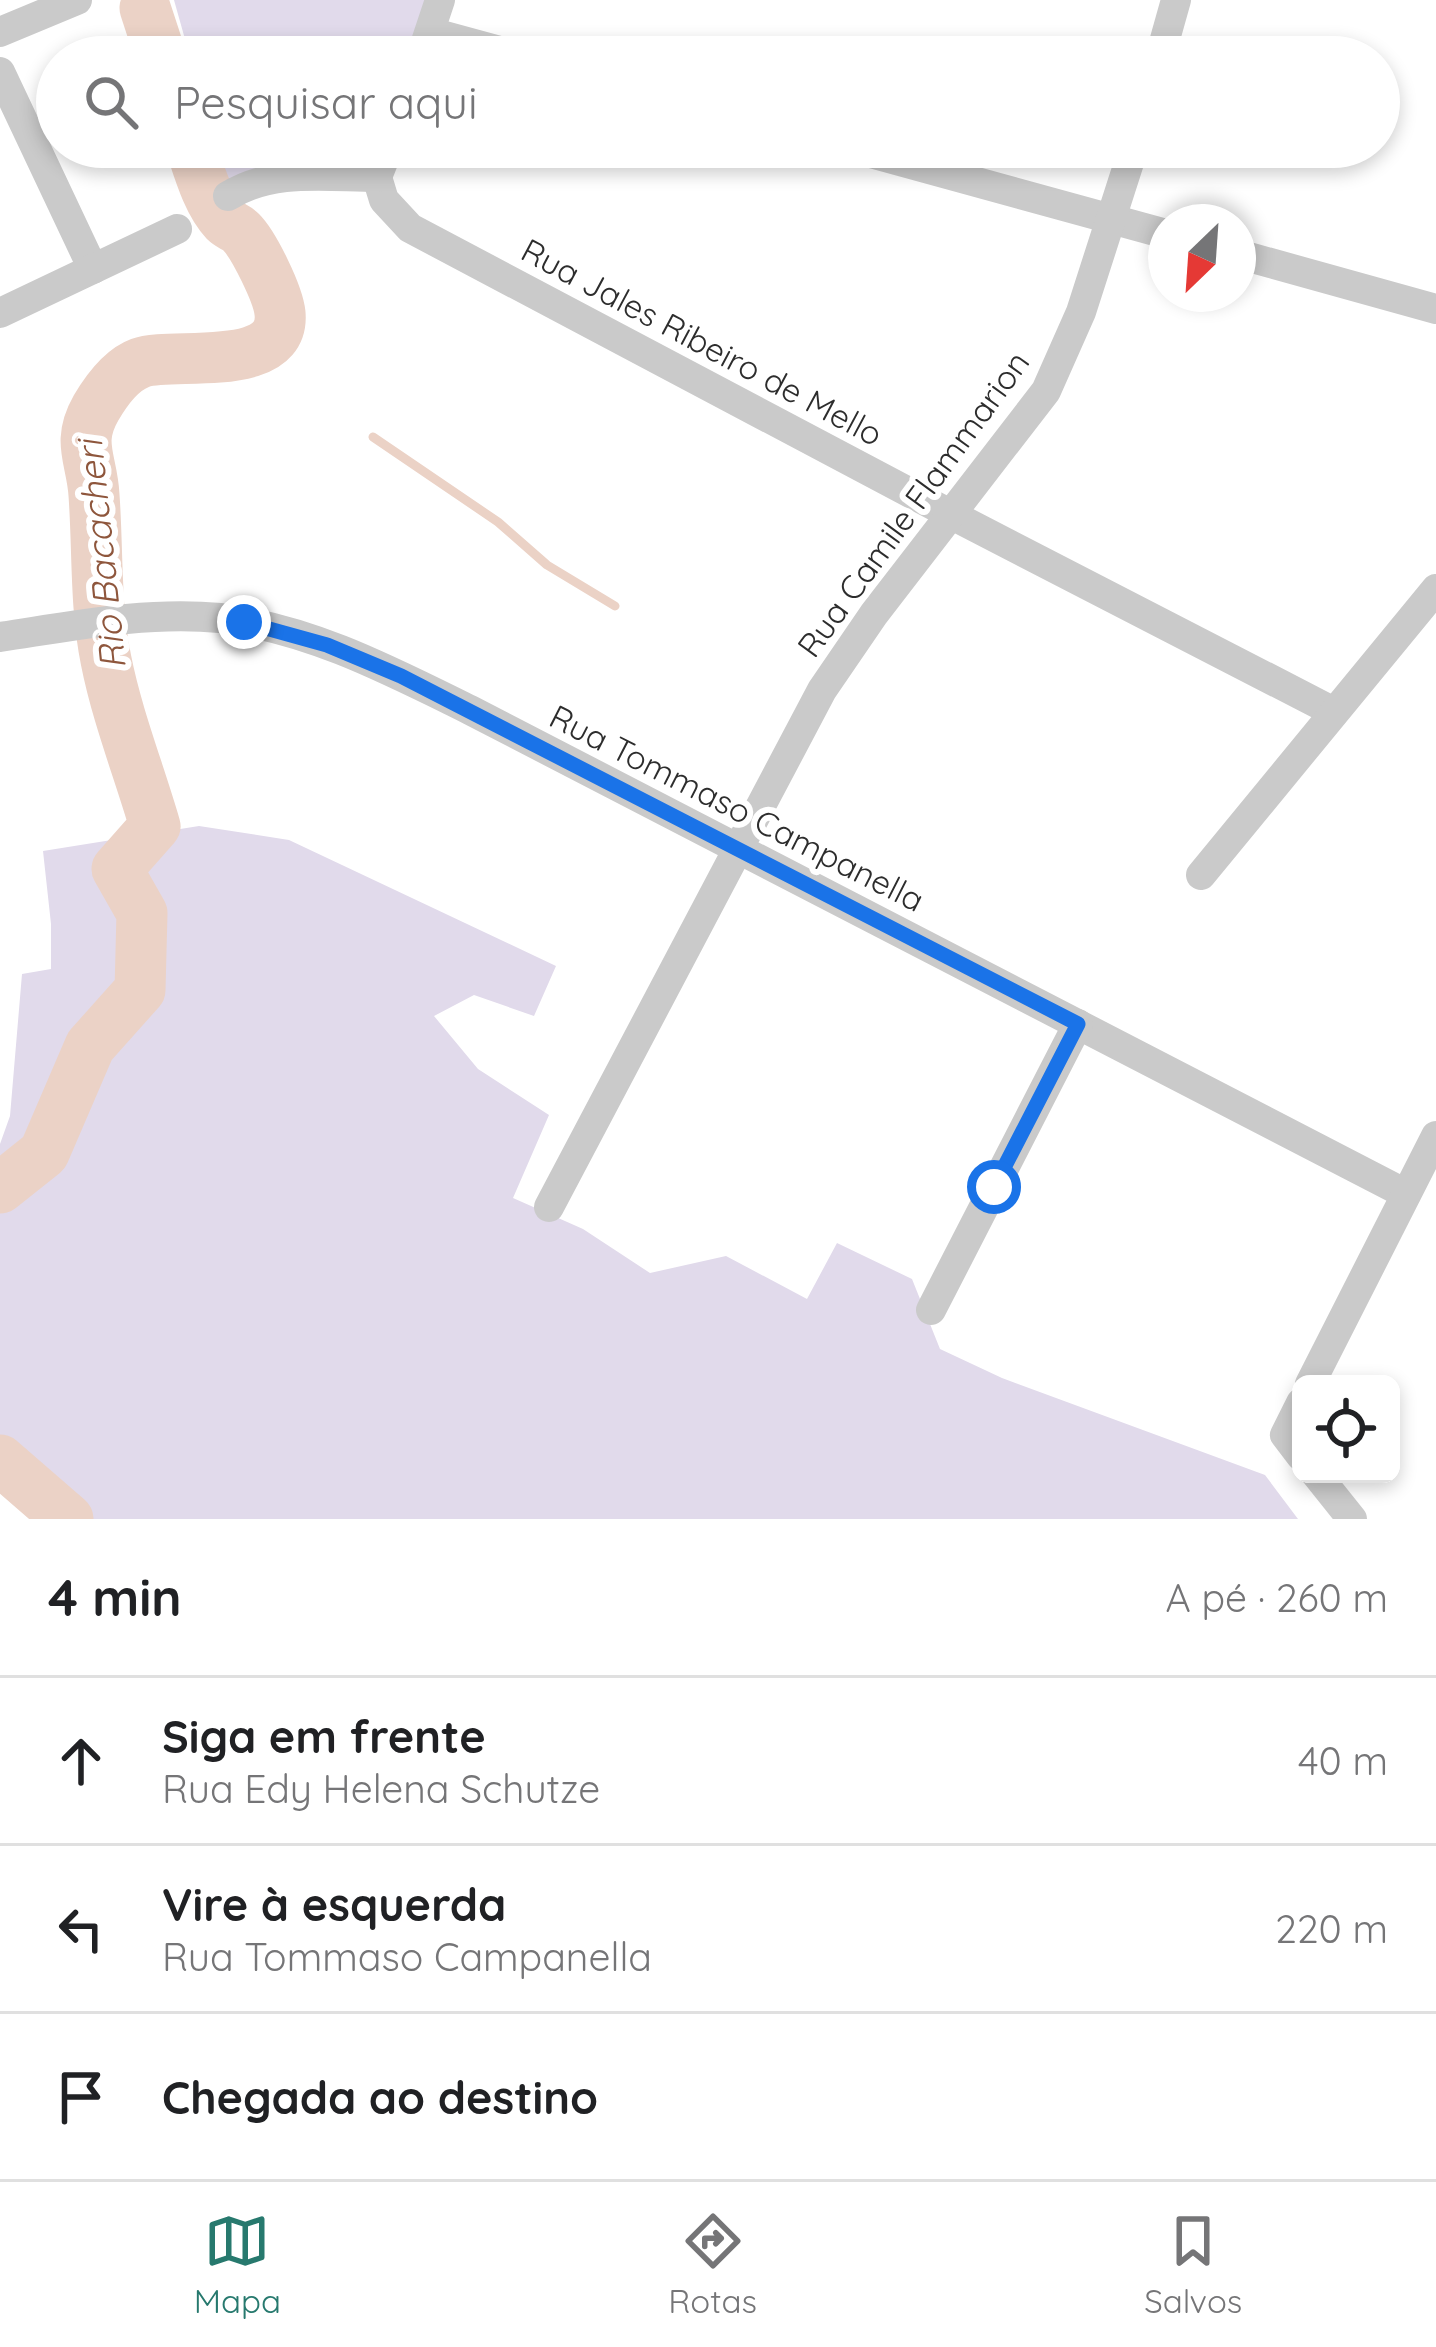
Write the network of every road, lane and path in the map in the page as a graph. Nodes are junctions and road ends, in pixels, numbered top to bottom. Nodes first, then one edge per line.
1 (77, 0) edge
2 (440, 0) edge
3 (1176, 0) edge
4 (0, 32) edge
5 (429, 36) edge
6 (1166, 36) edge
7 (0, 72) edge
8 (36, 148) edge
9 (45, 168) edge
10 (381, 168) edge
11 (925, 168) edge
12 (1128, 168) edge
13 (377, 178) junction
14 (228, 196) dead end
15 (1113, 220) junction
16 (177, 229) dead end
17 (1148, 229) edge
18 (1256, 259) edge
19 (93, 269) junction
20 (1436, 309) edge
21 (0, 313) edge
22 (952, 515) junction
23 (1436, 589) edge
24 (0, 637) edge
25 (1334, 712) junction
26 (736, 848) junction
27 (1201, 875) dead end
28 (1078, 1024) junction
29 (1436, 1136) edge
30 (1406, 1194) junction
31 (549, 1207) dead end
32 (931, 1310) dead end
33 (1315, 1375) edge
34 (1323, 1483) edge
35 (1352, 1519) edge

1 - 4 street
2 - 5 street
3 - 6 street
7 - 8 street
9 - 19 street
10 - 13 street
11 - 15 street
12 - 15 street, Rua Camile Flammarion
13 - 14 street
13 - 22 street, Rua Jales Ribeiro de Mello
15 - 17 street
15 - 22 street, Rua Camile Flammarion
16 - 19 street
18 - 20 street
19 - 21 street
22 - 25 street, Rua Jales Ribeiro de Mello
22 - 26 street, Rua Camile Flammarion
23 - 25 street
24 - 26 street, Rua Tommaso Campanella
25 - 27 street
26 - 28 street, Rua Tommaso Campanella
26 - 31 street, Rua Camile Flammarion
28 - 30 street, Rua Tommaso Campanella
28 - 32 street
29 - 30 street
30 - 33 street
34 - 35 street

